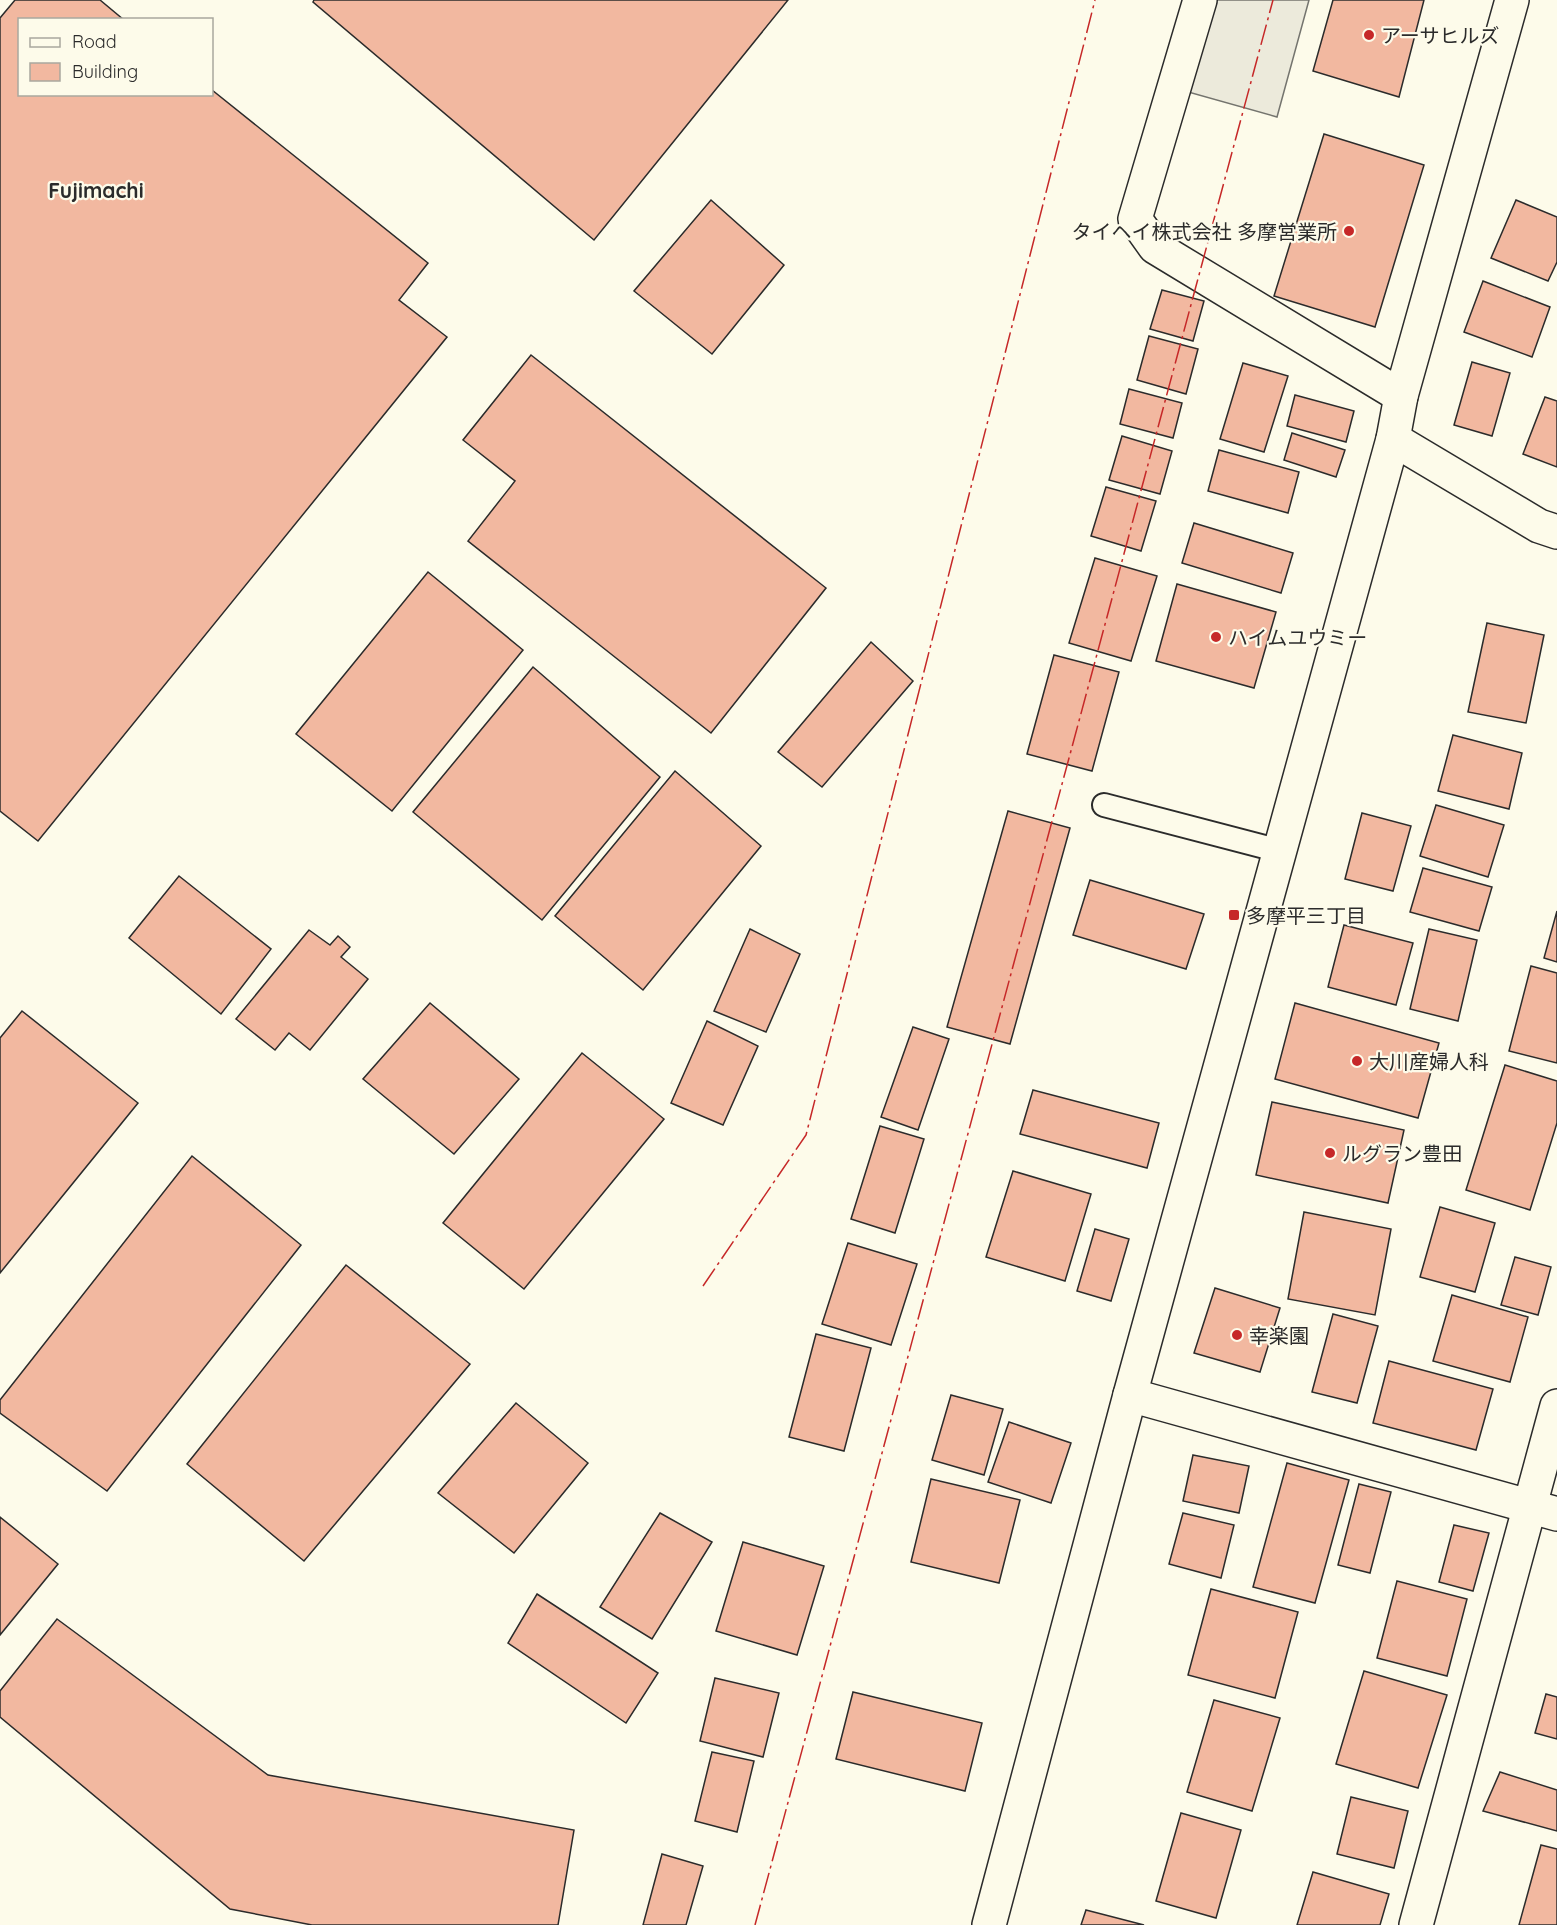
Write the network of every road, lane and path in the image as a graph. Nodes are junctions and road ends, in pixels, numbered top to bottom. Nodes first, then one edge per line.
1 (1200, 0) edge
2 (1512, 0) edge
3 (1401, 396) junction
4 (1393, 439) junction
5 (1557, 532) edge
6 (1104, 805) dead end
7 (1280, 851) junction
8 (1130, 1395) junction
9 (1557, 1406) edge
10 (1543, 1510) edge
11 (989, 1925) edge
12 (1416, 1925) edge

1 - 3 street
2 - 3 street
3 - 4 street
4 - 5 street
4 - 7 street
6 - 7 lane
7 - 8 street
8 - 10 street
8 - 11 street
9 - 10 street
10 - 12 street

